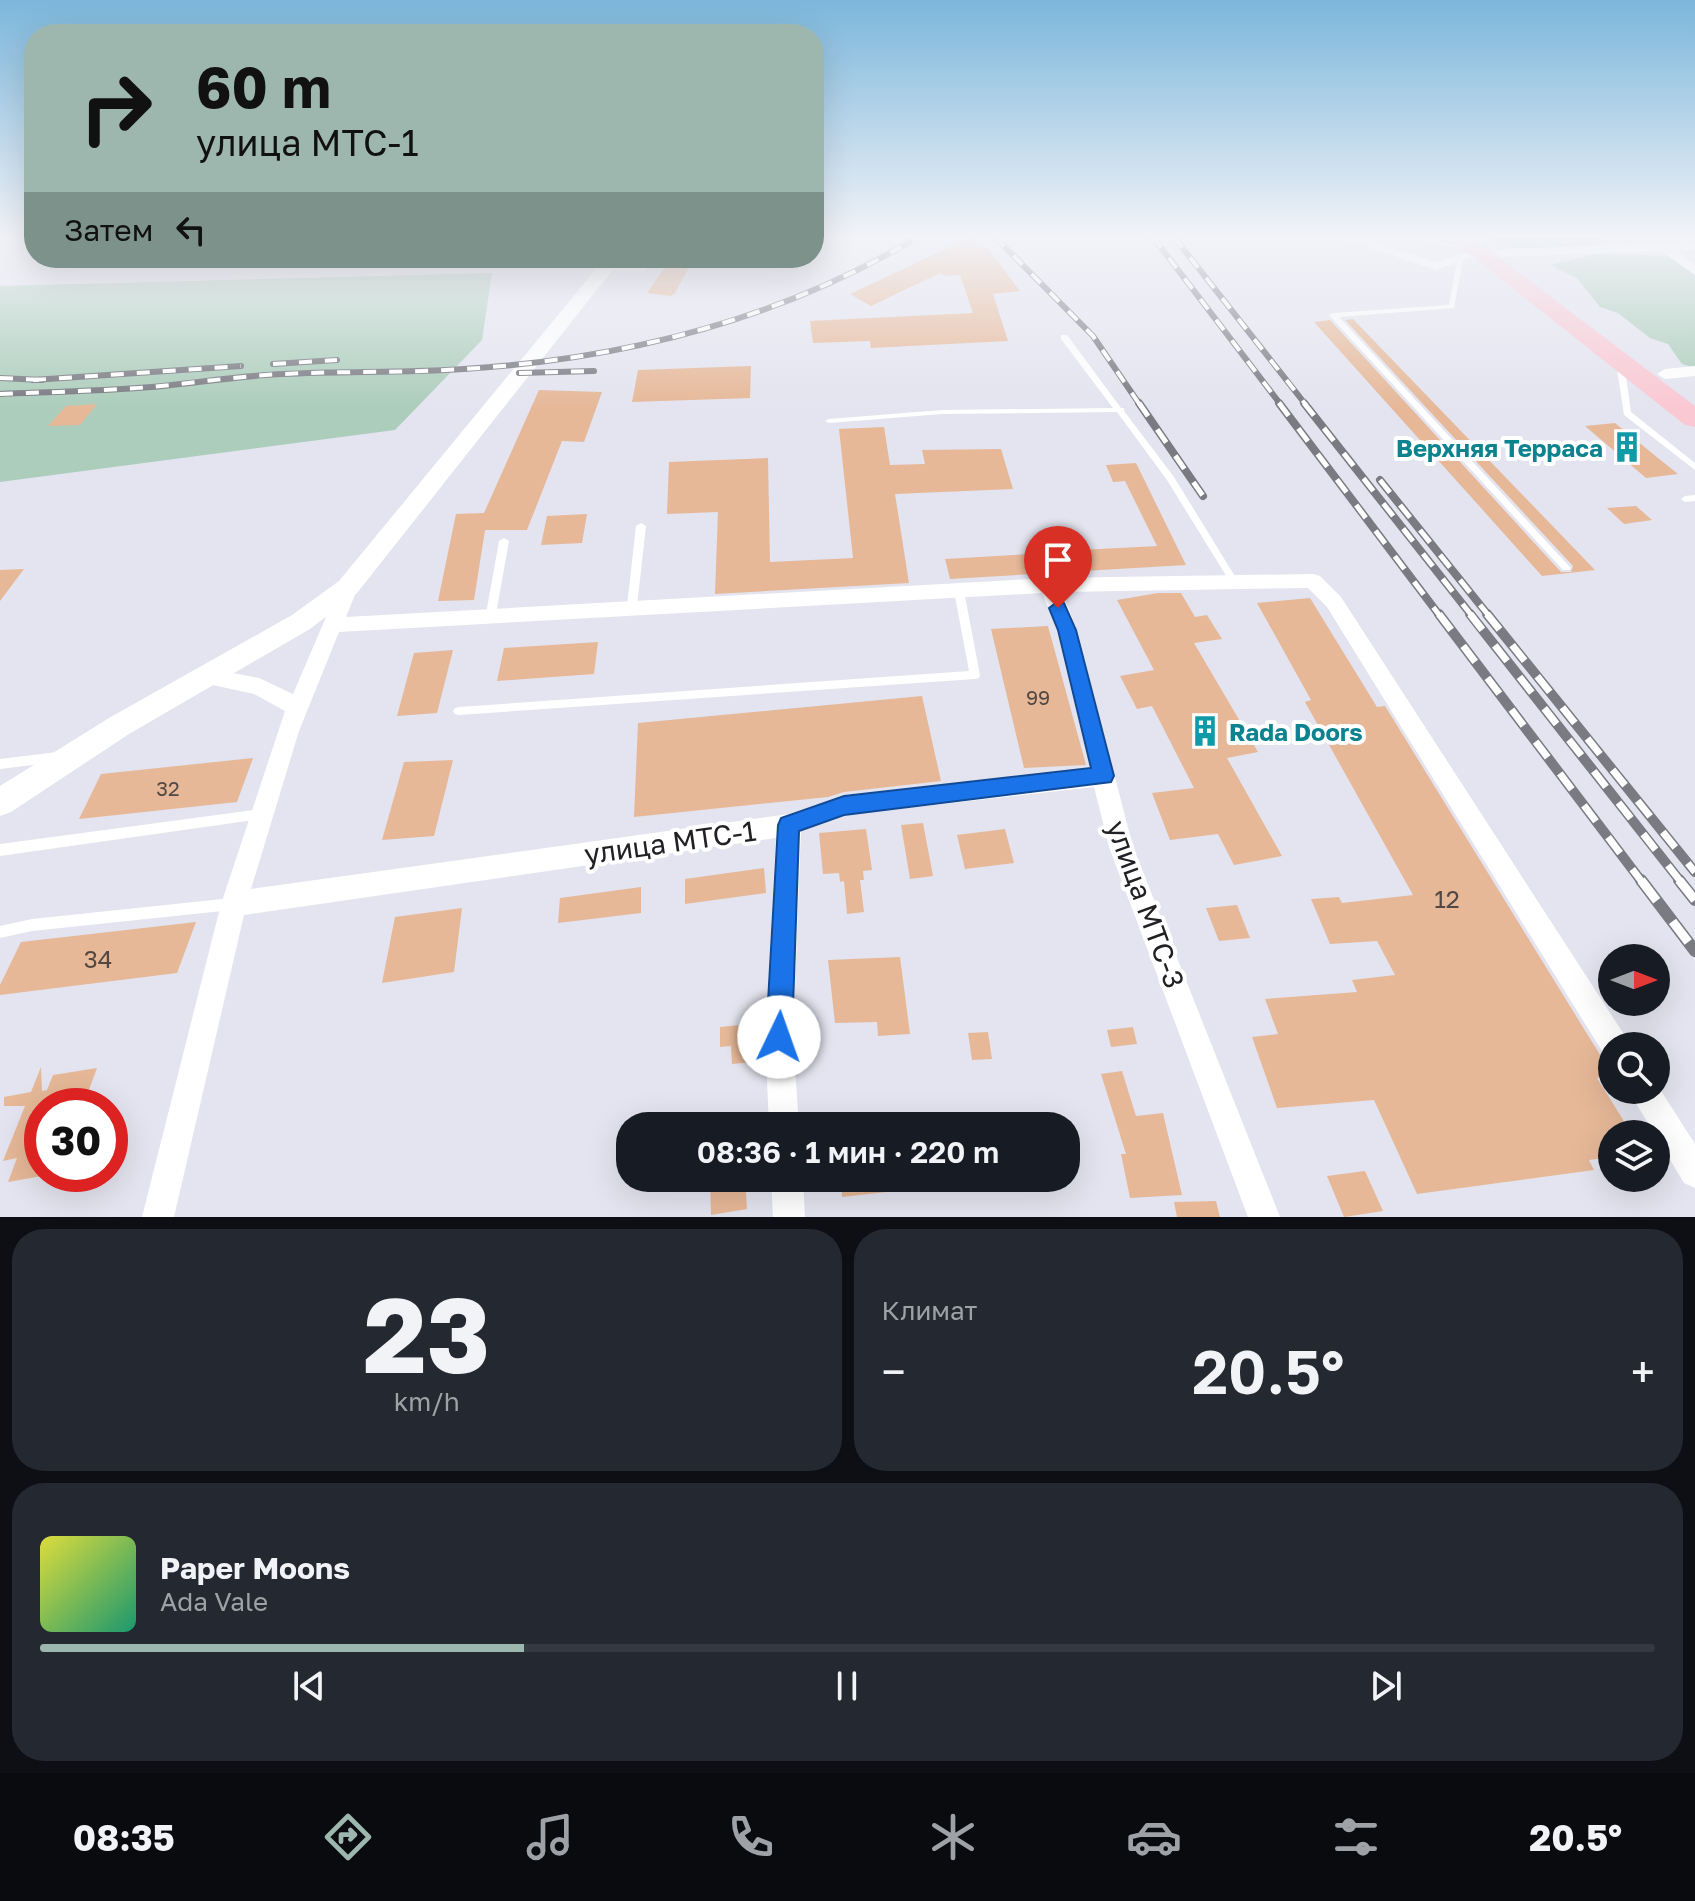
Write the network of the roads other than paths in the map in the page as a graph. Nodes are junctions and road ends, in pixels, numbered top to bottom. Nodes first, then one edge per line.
1 (585, 294) edge
2 (1457, 294) edge
3 (1534, 294) edge
4 (1544, 294) edge
5 (1064, 337) dead end
6 (1620, 360) junction
7 (1695, 371) edge
8 (1665, 374) junction
9 (1695, 396) edge
10 (1121, 410) junction
11 (1695, 419) edge
12 (829, 421) dead end
13 (1695, 467) edge
14 (641, 526) dead end
15 (504, 541) dead end
16 (1566, 568) dead end
17 (1233, 580) junction
18 (1049, 585) junction
19 (348, 587) junction
20 (959, 591) junction
21 (632, 606) junction
22 (491, 614) junction
23 (333, 625) junction
24 (207, 676) junction
25 (298, 707) junction
26 (459, 711) dead end
27 (71, 755) junction
28 (0, 764) edge
29 (1103, 776) junction
30 (0, 802) edge
31 (262, 814) junction
32 (789, 825) junction
33 (0, 850) edge
34 (234, 904) junction
35 (0, 932) edge
36 (1606, 1032) edge
37 (1652, 1104) edge
38 (783, 1112) edge
39 (1695, 1172) edge
40 (788, 1192) edge
41 (158, 1217) edge
42 (789, 1217) edge
43 (1264, 1217) edge

1 - 19 street
2 - 16 lane
3 - 6 highway
4 - 8 highway
5 - 10 lane
6 - 11 highway
6 - 13 lane
7 - 8 street
8 - 9 highway
10 - 12 lane
10 - 17 lane
14 - 21 lane
15 - 22 lane
17 - 18 street
17 - 36 street
18 - 20 street
18 - 29 street, улица МТС-3
19 - 23 street
19 - 24 street
20 - 21 street
20 - 26 lane
21 - 22 street
22 - 23 street
23 - 25 street
24 - 25 street
24 - 27 street
25 - 31 street
27 - 28 lane
27 - 30 street
29 - 32 street, улица МТС-1
29 - 43 street, улица МТС-3
31 - 33 lane
31 - 34 street
32 - 34 street, улица МТС-1
32 - 38 street
34 - 35 lane
34 - 41 street
37 - 39 street
40 - 42 street

